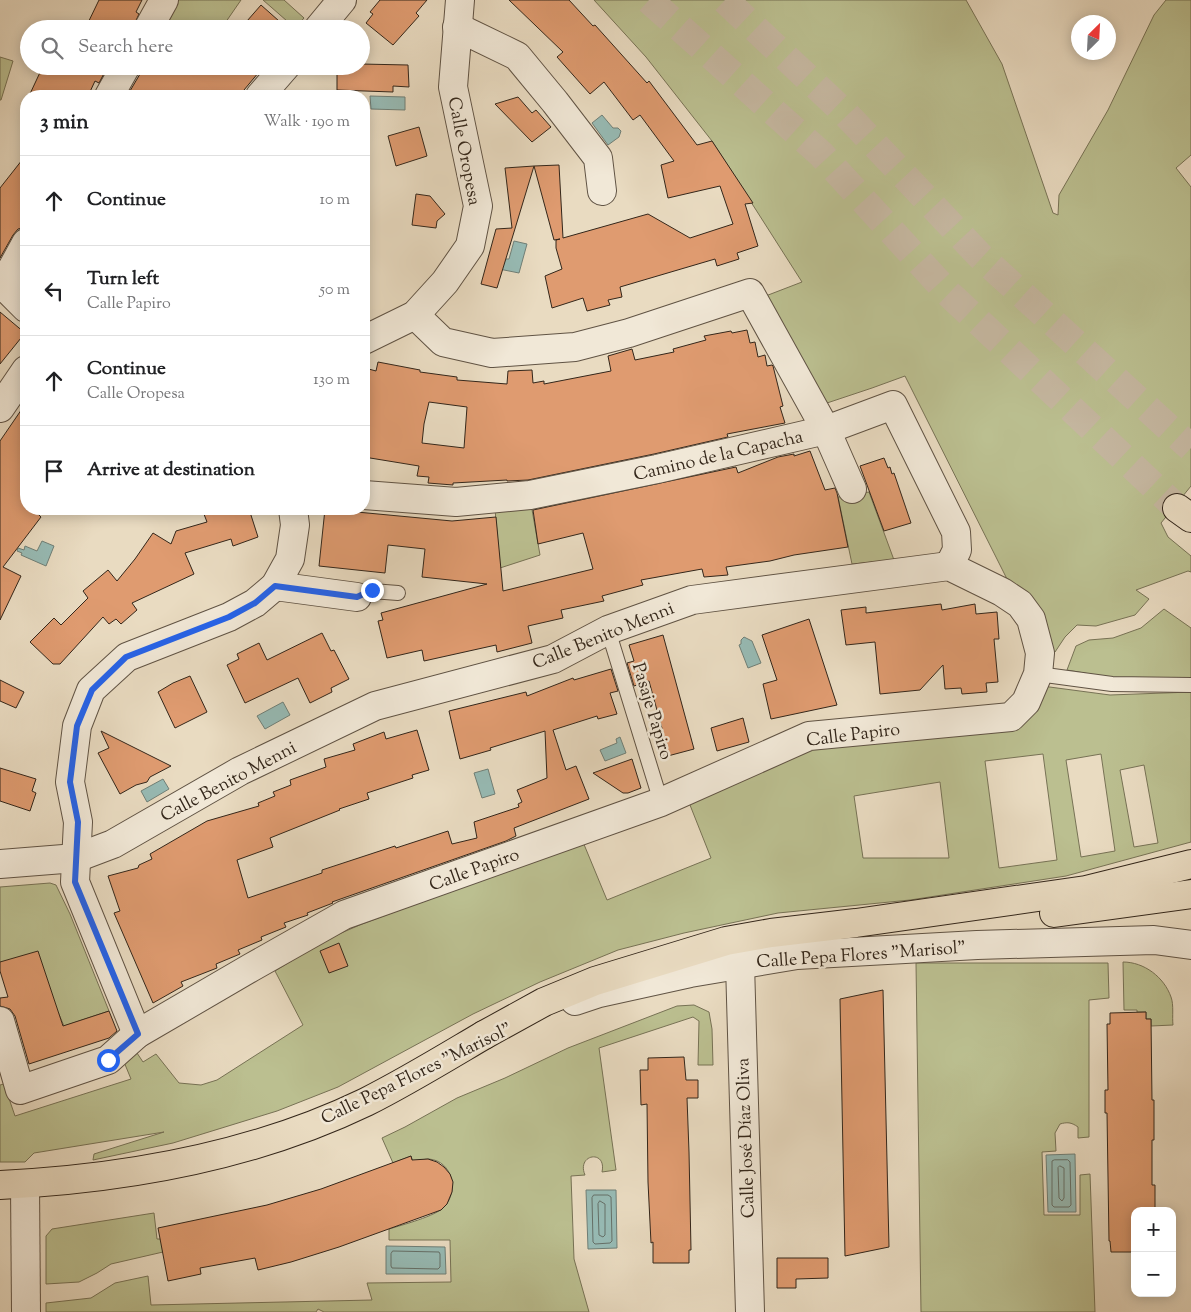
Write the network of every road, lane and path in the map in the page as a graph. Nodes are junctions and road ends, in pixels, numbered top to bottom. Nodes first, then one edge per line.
1 (164, 0) edge
2 (342, 0) edge
3 (460, 0) edge
4 (153, 20) edge
5 (325, 20) edge
6 (457, 27) junction
7 (121, 75) edge
8 (278, 75) edge
9 (113, 90) edge
10 (265, 90) edge
11 (602, 191) dead end
12 (20, 255) edge
13 (20, 302) edge
14 (415, 314) junction
15 (370, 337) edge
16 (20, 379) edge
17 (0, 408) edge
18 (826, 430) junction
19 (852, 489) dead end
20 (370, 495) edge
21 (294, 515) edge
22 (949, 566) junction
23 (275, 586) junction
24 (398, 594) dead end
25 (357, 597) joint
26 (608, 630) junction
27 (1038, 674) junction
28 (1191, 685) edge
29 (661, 802) junction
30 (76, 858) junction
31 (0, 864) edge
32 (1191, 864) edge
33 (1191, 894) edge
34 (1191, 945) edge
35 (733, 952) junction
36 (0, 1021) edge
37 (138, 1034) junction
38 (12, 1185) edge
39 (26, 1312) edge
40 (750, 1312) edge

1 - 4 street
2 - 5 street
3 - 6 street, Calle Oropesa
6 - 11 street
6 - 14 street, Calle Oropesa
7 - 9 street
8 - 10 street
12 - 13 street
14 - 15 street, Calle Oropesa
14 - 18 street
16 - 17 street
18 - 19 street
18 - 20 street, Camino de la Capacha
18 - 22 street, Camino de la Capacha
21 - 23 street
22 - 26 street, Calle Benito Menni
22 - 27 street
23 - 25 street
23 - 30 street
24 - 25 lane
26 - 29 lane, Pasaje Papiro
26 - 30 street, Calle Benito Menni
27 - 28 lane
27 - 29 street, Calle Papiro
29 - 37 street, Calle Papiro
30 - 31 street, Calle Benito Menni
30 - 37 street
32 - 35 main road
33 - 35 main road
34 - 35 street, Calle Pepa Flores "Marisol"
35 - 38 main road, Calle Pepa Flores "Marisol"
35 - 40 street, Calle José Díaz Oliva
36 - 37 street, Calle Papiro
38 - 39 street

